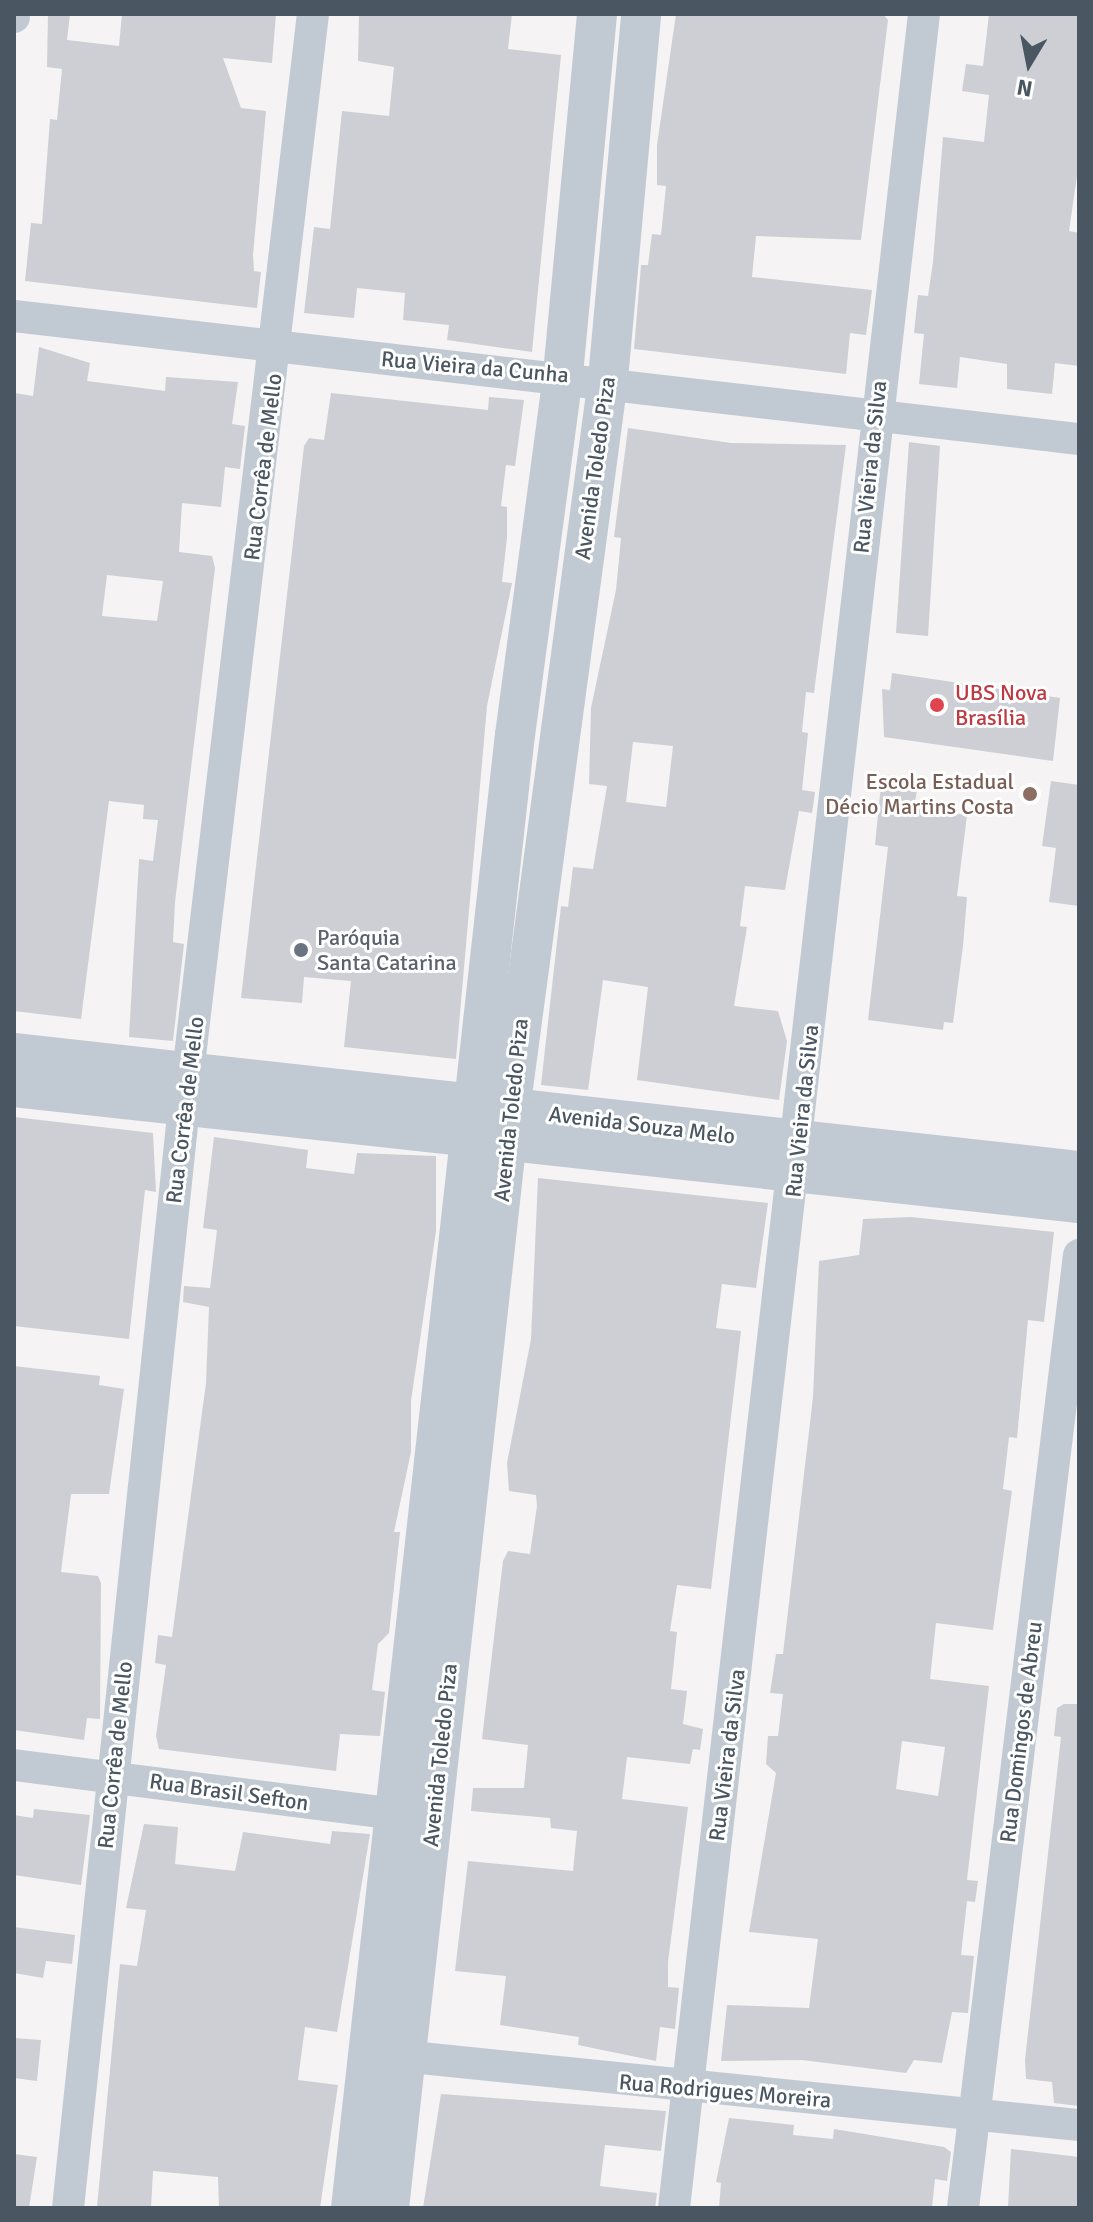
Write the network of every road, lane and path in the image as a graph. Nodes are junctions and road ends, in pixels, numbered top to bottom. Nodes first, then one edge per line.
1 (313, 14) edge
2 (924, 14) edge
3 (596, 28) edge
4 (640, 30) edge
5 (14, 316) edge
6 (277, 351) junction
7 (563, 374) junction
8 (608, 379) junction
9 (876, 415) junction
10 (1079, 439) edge
11 (515, 735) junction
12 (556, 741) junction
13 (14, 1053) edge
14 (14, 1087) edge
15 (187, 1090) junction
16 (491, 1125) junction
17 (798, 1159) junction
18 (1079, 1171) edge
19 (1079, 1203) edge
20 (1079, 1255) edge
21 (14, 1765) edge
22 (113, 1776) junction
23 (397, 1814) junction
24 (389, 2055) junction
25 (687, 2088) junction
26 (974, 2113) junction
27 (1079, 2125) edge
28 (68, 2208) edge
29 (351, 2208) edge
30 (389, 2208) edge
31 (674, 2208) edge
32 (963, 2208) edge

1 - 6 street, Rua Corrêa de Mello
2 - 9 street, Rua Vieira da Silva
3 - 4 street
3 - 7 street, Avenida Toledo Piza
4 - 8 street, Avenida Toledo Piza
5 - 6 street, Rua Vieira da Cunha
6 - 7 street, Rua Vieira da Cunha
6 - 15 street, Rua Corrêa de Mello
7 - 8 street, Rua Vieira da Cunha
7 - 11 street, Avenida Toledo Piza
8 - 9 street, Rua Vieira da Cunha
8 - 12 street, Avenida Toledo Piza
9 - 10 street, Rua Vieira da Cunha
9 - 17 street, Rua Vieira da Silva
11 - 12 street
11 - 16 street, Avenida Toledo Piza
12 - 16 street, Avenida Toledo Piza
13 - 15 street, Avenida Souza Melo
14 - 15 street, Avenida Souza Melo
15 - 16 street, Avenida Souza Melo
15 - 22 street, Rua Corrêa de Mello
16 - 17 street, Avenida Souza Melo
16 - 23 street, Avenida Toledo Piza
16 - 24 street, Avenida Toledo Piza
17 - 18 street, Avenida Souza Melo
17 - 19 street, Avenida Souza Melo
17 - 25 street, Rua Vieira da Silva
20 - 26 street, Rua Domingos de Abreu
21 - 22 street, Rua Brasil Sefton
22 - 23 street, Rua Brasil Sefton
22 - 28 street, Rua Corrêa de Mello
23 - 24 street, Avenida Toledo Piza
24 - 25 street, Rua Rodrigues Moreira
24 - 29 street, Avenida Toledo Piza
24 - 30 street, Avenida Toledo Piza
25 - 26 street, Rua Rodrigues Moreira
25 - 31 street, Rua Vieira da Silva
26 - 27 street, Rua Rodrigues Moreira
26 - 32 street, Rua Domingos de Abreu

